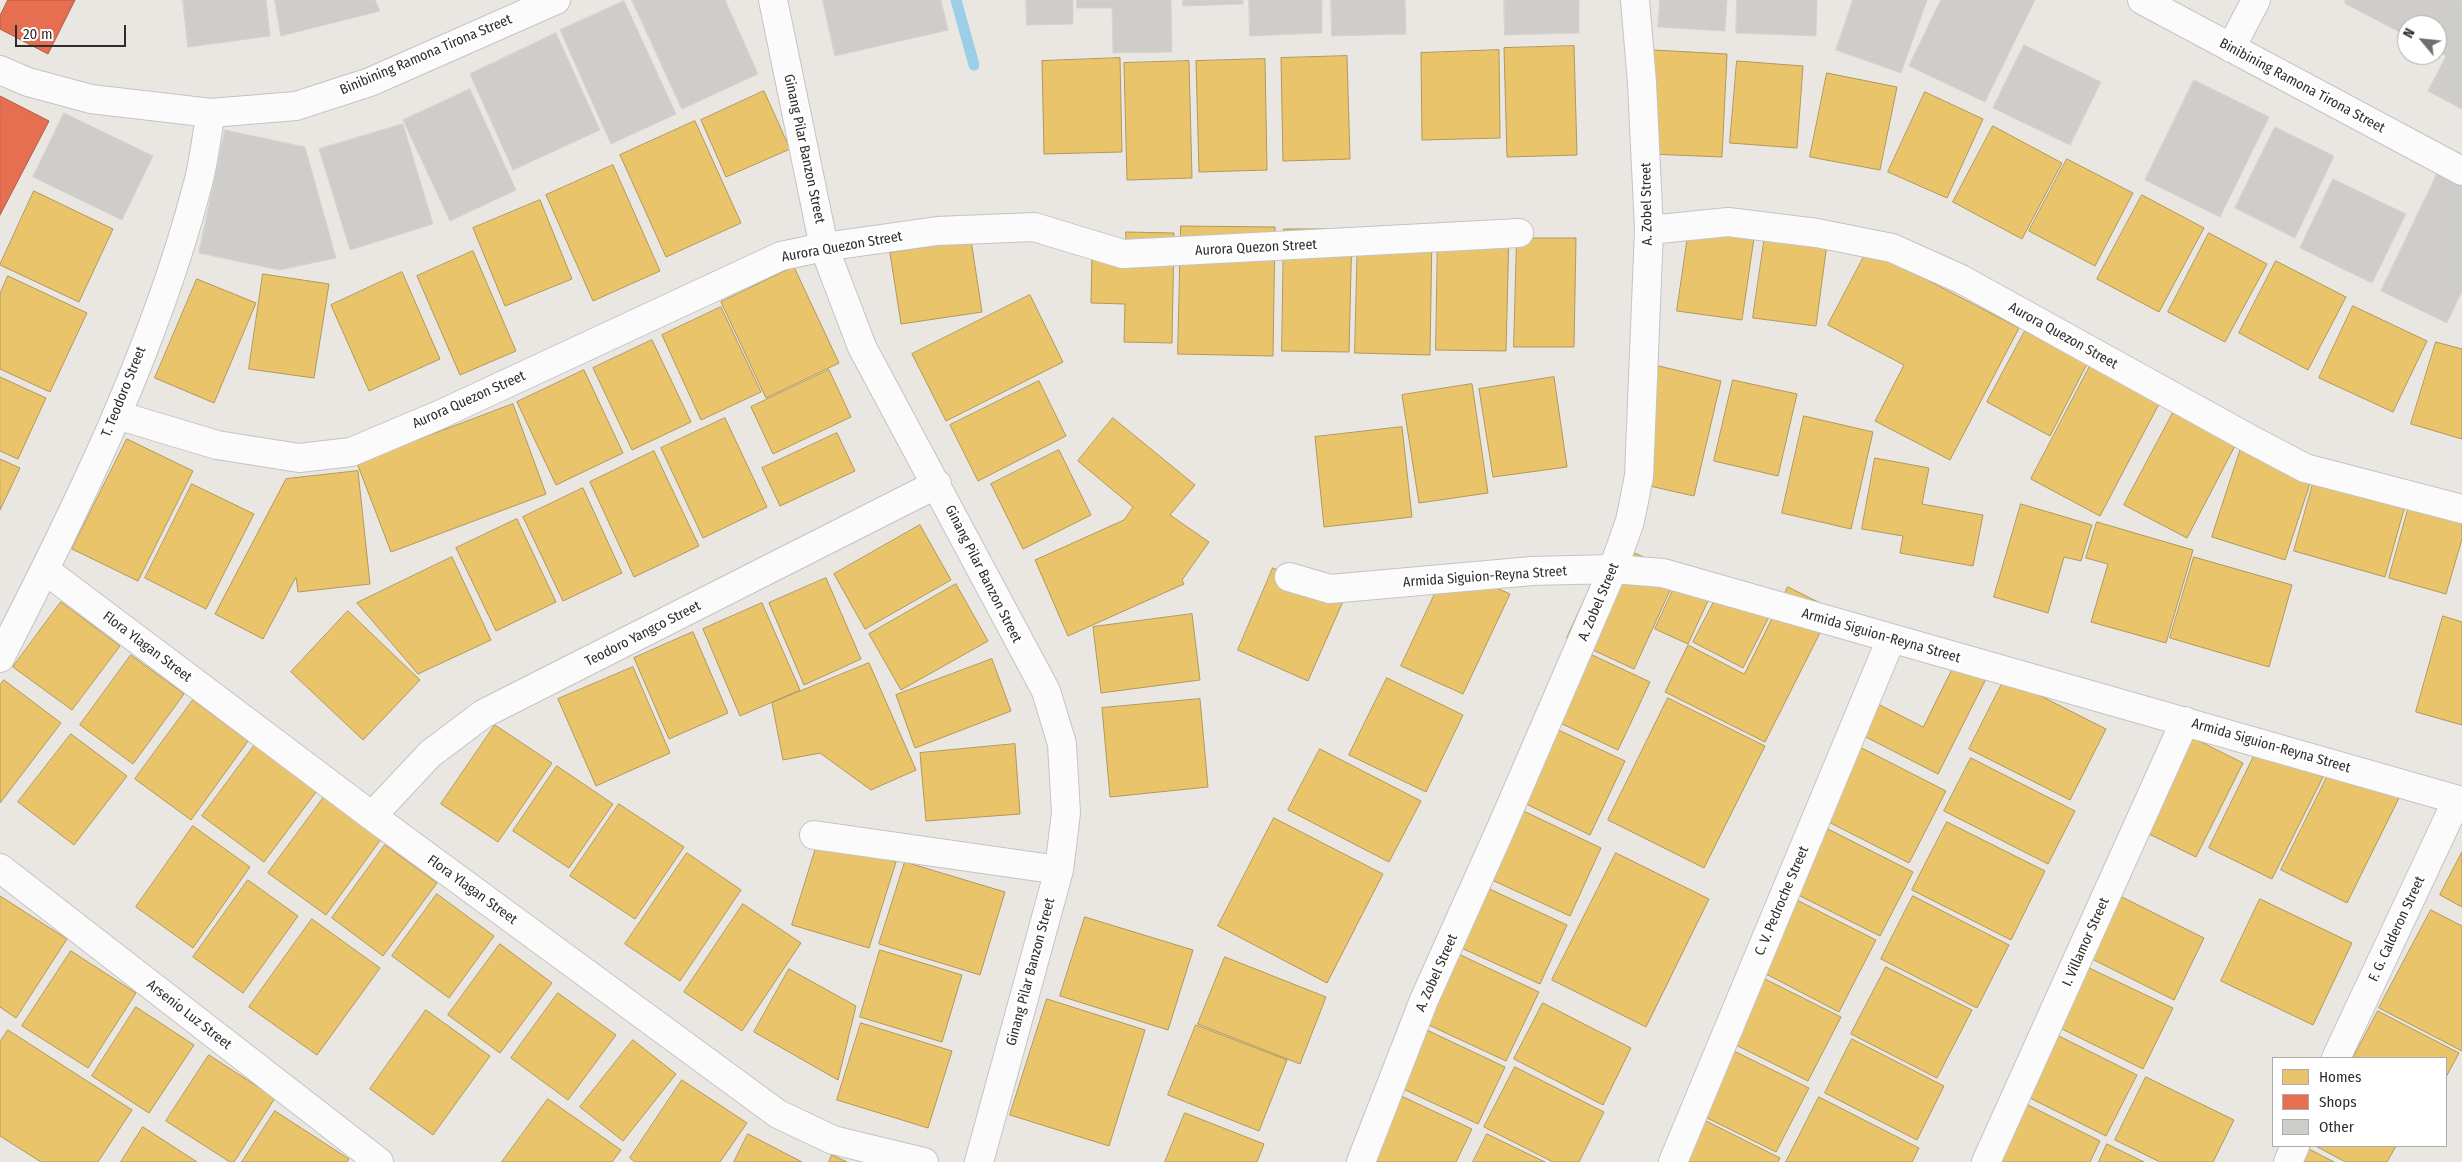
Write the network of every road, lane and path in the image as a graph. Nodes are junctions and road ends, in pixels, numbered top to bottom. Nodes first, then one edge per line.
1 (556, 0) edge
2 (774, 0) edge
3 (1635, 0) edge
4 (2142, 0) edge
5 (2256, 0) edge
6 (2231, 48) junction
7 (0, 70) edge
8 (211, 113) junction
9 (2462, 171) edge
10 (1649, 230) junction
11 (1519, 233) dead end
12 (824, 247) junction
13 (117, 415) junction
14 (937, 484) junction
15 (2462, 509) edge
16 (1613, 569) junction
17 (45, 570) junction
18 (1289, 577) dead end
19 (1891, 639) junction
20 (0, 658) edge
21 (2185, 721) junction
22 (2459, 801) edge
23 (372, 816) junction
24 (814, 835) dead end
25 (0, 868) edge
26 (1059, 870) junction
27 (2336, 1057) edge
28 (2296, 1147) edge
29 (378, 1162) edge
30 (924, 1162) edge
31 (979, 1162) edge
32 (1361, 1162) edge
33 (1673, 1162) edge
34 (1986, 1162) edge
35 (2288, 1162) edge

1 - 8 street, Binibining Ramona Tirona Street
2 - 12 street, Ginang Pilar Banzon Street
3 - 10 street, A. Zobel Street
4 - 6 street, Binibining Ramona Tirona Street
5 - 6 street
6 - 9 street, Binibining Ramona Tirona Street
7 - 8 street, Binibining Ramona Tirona Street
8 - 13 street, T. Teodoro Street
10 - 15 street, Aurora Quezon Street
10 - 16 street, A. Zobel Street
11 - 12 street, Aurora Quezon Street
12 - 13 street, Aurora Quezon Street
12 - 14 street, Ginang Pilar Banzon Street
13 - 17 street, T. Teodoro Street
14 - 23 street, Teodoro Yangco Street
14 - 26 street, Ginang Pilar Banzon Street
16 - 18 street, Armida Siguion-Reyna Street
16 - 19 street, Armida Siguion-Reyna Street
16 - 32 street, A. Zobel Street
17 - 20 street, T. Teodoro Street
17 - 23 street, Flora Ylagan Street
19 - 21 street, Armida Siguion-Reyna Street
19 - 33 street, C. V. Pedroche Street
21 - 22 street, Armida Siguion-Reyna Street
21 - 34 street, I. Villamor Street
22 - 27 street, F. G. Calderon Street
23 - 30 street, Flora Ylagan Street
24 - 26 street
25 - 29 street, Arsenio Luz Street
26 - 31 street, Ginang Pilar Banzon Street
28 - 35 street

